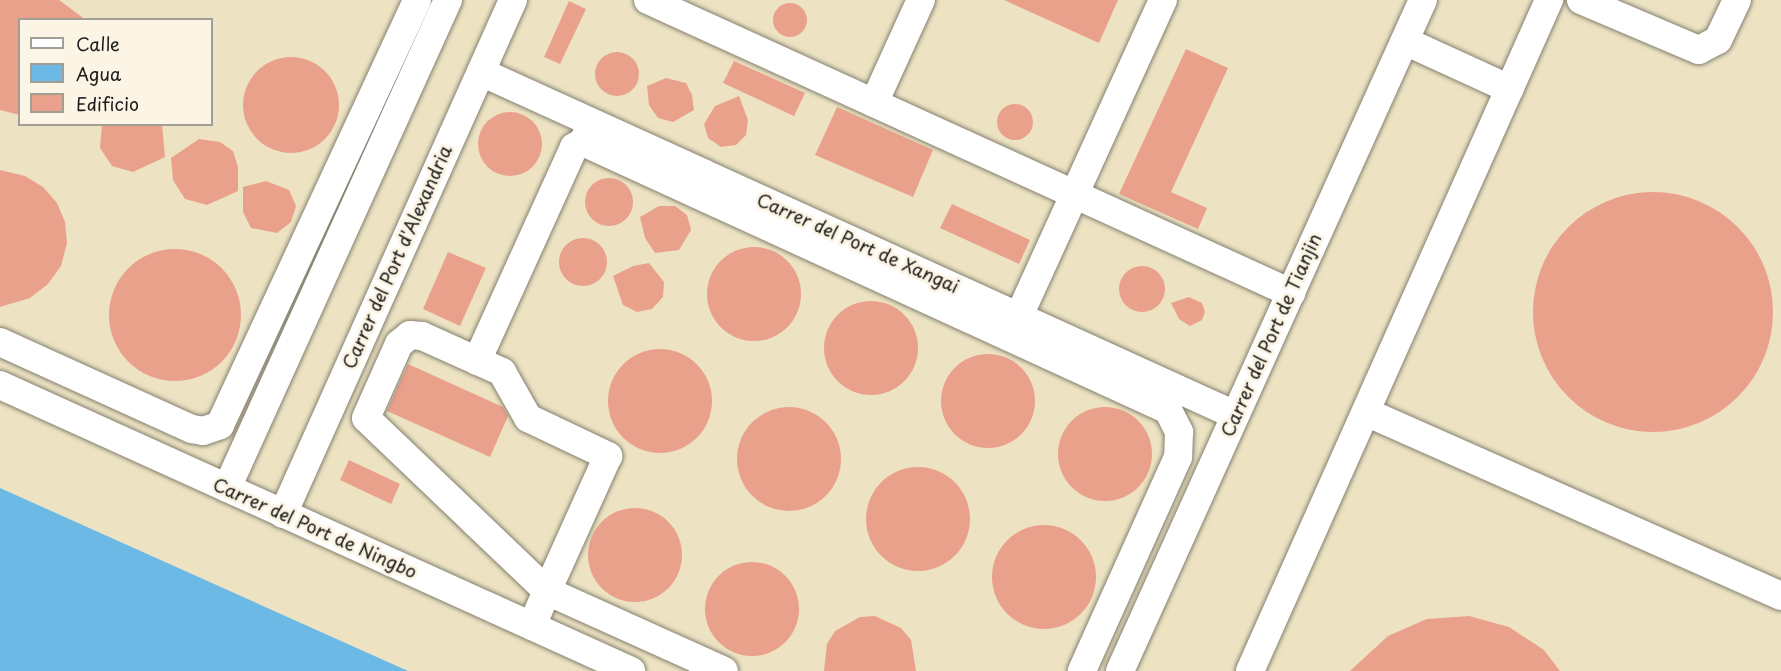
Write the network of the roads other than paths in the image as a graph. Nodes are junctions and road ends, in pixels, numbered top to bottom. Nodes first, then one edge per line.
1 (513, 0) edge
2 (921, 0) edge
3 (1163, 0) edge
4 (1423, 0) edge
5 (1549, 0) edge
6 (1581, 0) edge
7 (1737, 0) edge
8 (653, 1) edge
9 (431, 3) edge
10 (1405, 41) junction
11 (481, 72) junction
12 (1510, 88) junction
13 (874, 103) junction
14 (588, 132) junction
15 (1075, 195) junction
16 (1291, 293) junction
17 (1019, 316) junction
18 (0, 342) edge
19 (477, 361) junction
20 (0, 386) edge
21 (331, 403) junction
22 (1366, 412) junction
23 (1235, 415) junction
24 (366, 418) junction
25 (227, 489) junction
26 (283, 514) junction
27 (547, 591) junction
28 (1781, 596) edge
29 (532, 626) junction
30 (631, 671) edge
31 (724, 671) edge
32 (1082, 671) edge
33 (1120, 671) edge
34 (1250, 671) edge

1 - 11 street, Carrer del Port d'Alexandria
2 - 13 street
3 - 15 street
4 - 10 street, Carrer del Port de Tianjin
5 - 12 street
6 - 7 street
8 - 13 street
9 - 18 street
9 - 25 street
10 - 12 street
10 - 16 street, Carrer del Port de Tianjin
11 - 14 street, Carrer del Port de Xangai
11 - 21 street, Carrer del Port d'Alexandria
12 - 22 street
13 - 15 street
14 - 17 street, Carrer del Port de Xangai
14 - 19 street
14 - 32 street
15 - 16 street
15 - 17 street
16 - 23 street, Carrer del Port de Tianjin
17 - 23 street, Carrer del Port de Xangai
19 - 24 street
19 - 27 street
20 - 25 street, Carrer del Port de Ningbo
21 - 24 street
21 - 26 street, Carrer del Port d'Alexandria
22 - 28 street
22 - 34 street
23 - 33 street, Carrer del Port de Tianjin
24 - 27 street
25 - 26 street, Carrer del Port de Ningbo
26 - 29 street, Carrer del Port de Ningbo
27 - 29 street
27 - 31 street
29 - 30 street, Carrer del Port de Ningbo

